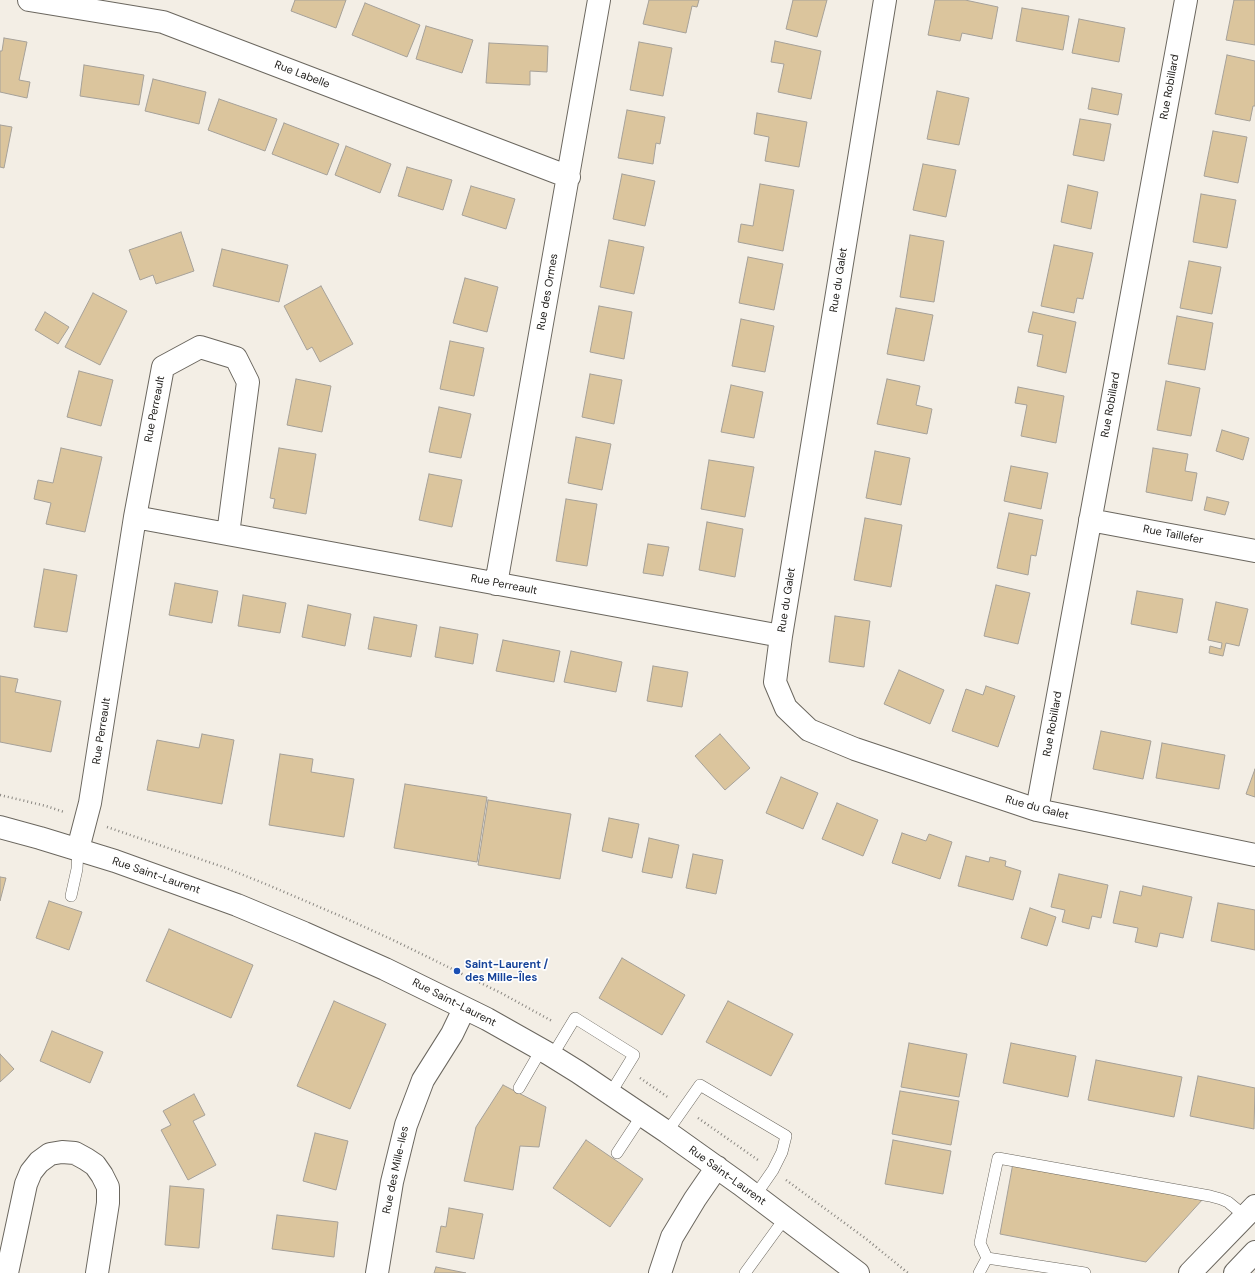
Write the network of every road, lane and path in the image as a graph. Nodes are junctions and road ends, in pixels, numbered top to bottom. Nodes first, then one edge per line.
1 (29, 0) edge
2 (599, 0) edge
3 (885, 0) edge
4 (1186, 0) edge
5 (569, 177) junction
6 (135, 517) junction
7 (1090, 520) junction
8 (228, 534) junction
9 (1255, 551) edge
10 (496, 584) junction
11 (781, 636) junction
12 (0, 795) edge
13 (46, 806) dead end
14 (1037, 810) junction
15 (0, 827) edge
16 (120, 831) dead end
17 (78, 849) junction
18 (1255, 855) edge
19 (71, 896) dead end
20 (464, 1009) junction
21 (558, 1024) dead end
22 (546, 1053) junction
23 (640, 1078) dead end
24 (519, 1088) dead end
25 (610, 1094) junction
26 (670, 1099) dead end
27 (642, 1115) junction
28 (706, 1125) dead end
29 (667, 1132) junction
30 (617, 1153) dead end
31 (756, 1158) dead end
32 (717, 1167) junction
33 (785, 1179) dead end
34 (755, 1196) junction
35 (1250, 1211) edge
36 (785, 1218) junction
37 (1255, 1252) edge
38 (986, 1258) junction
39 (13, 1272) edge
40 (97, 1273) edge
41 (377, 1273) edge
42 (660, 1273) edge
43 (745, 1273) edge
44 (858, 1273) edge
45 (908, 1273) edge
46 (979, 1273) edge
47 (1085, 1273) edge
48 (1190, 1273) edge
49 (1235, 1273) edge

1 - 5 street, Rue Labelle
2 - 5 street, Rue des Ormes
3 - 11 street, Rue du Galet
4 - 7 street, Rue Robillard
5 - 10 street, Rue des Ormes
6 - 8 street, Rue Perreault
6 - 8 street, Rue Perreault
6 - 17 street, Rue Perreault
7 - 9 street, Rue Taillefer
7 - 14 street, Rue Robillard
8 - 10 street, Rue Perreault
10 - 11 street, Rue Perreault
11 - 14 street, Rue du Galet
12 - 13 path
14 - 18 street, Rue du Galet
15 - 17 street, Rue Saint-Laurent
16 - 21 path
17 - 19 lane
17 - 20 street, Rue Saint-Laurent
20 - 22 street, Rue Saint-Laurent
20 - 41 street, Rue des Mille-Iles
22 - 24 lane
22 - 25 street, Rue Saint-Laurent
22 - 25 lane
23 - 26 path
25 - 27 street, Rue Saint-Laurent
27 - 29 street, Rue Saint-Laurent
27 - 30 lane
28 - 31 path
29 - 32 street, Rue Saint-Laurent
29 - 34 lane
32 - 34 street, Rue Saint-Laurent
32 - 42 street
33 - 45 path
34 - 36 street, Rue Saint-Laurent
35 - 38 lane
35 - 48 street
36 - 43 lane
36 - 44 street, Rue Saint-Laurent
37 - 49 street
38 - 46 lane
38 - 47 lane
39 - 40 street

